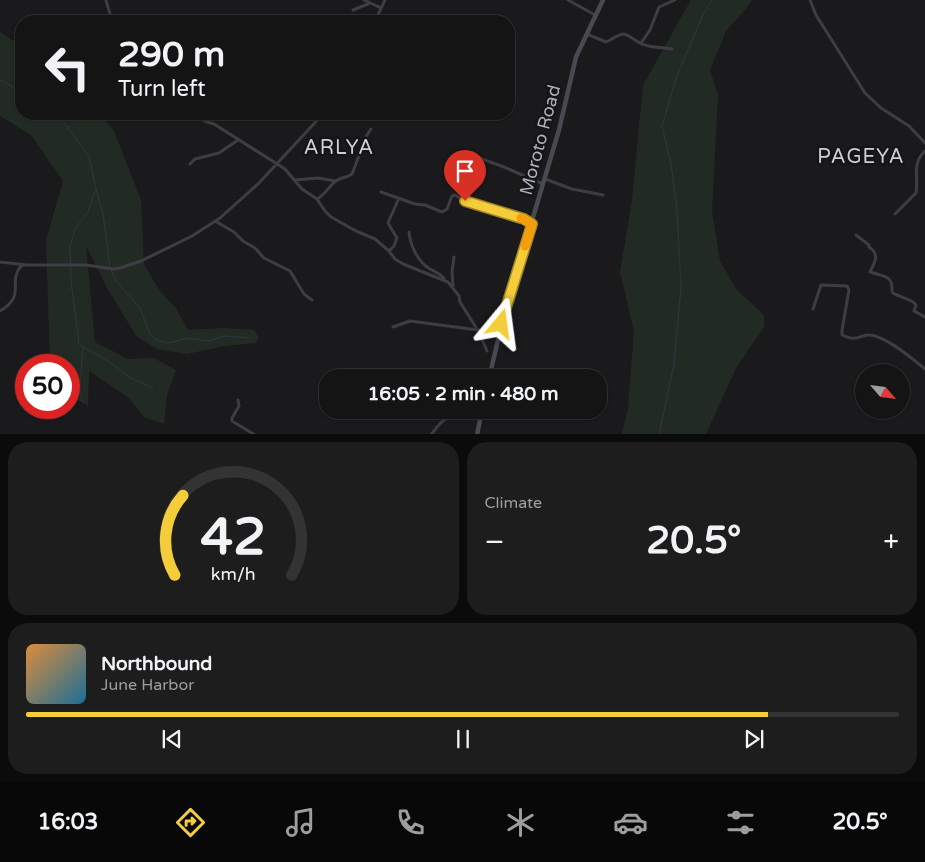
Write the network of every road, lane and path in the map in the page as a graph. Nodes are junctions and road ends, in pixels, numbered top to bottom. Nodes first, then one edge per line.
1 (106, 0) edge
2 (364, 0) edge
3 (385, 0) edge
4 (568, 0) edge
5 (603, 0) edge
6 (675, 0) edge
7 (810, 0) edge
8 (369, 3) junction
9 (381, 8) junction
10 (353, 10) dead end
11 (110, 15) edge
12 (377, 15) edge
13 (595, 15) junction
14 (587, 33) junction
15 (641, 43) junction
16 (672, 49) dead end
17 (202, 120) edge
18 (317, 120) edge
19 (371, 130) dead end
20 (238, 140) junction
21 (925, 143) edge
22 (925, 151) edge
23 (471, 155) dead end
24 (190, 164) dead end
25 (276, 164) junction
26 (295, 180) junction
27 (335, 181) junction
28 (544, 181) junction
29 (381, 192) dead end
30 (603, 195) dead end
31 (399, 198) junction
32 (317, 199) junction
33 (894, 214) dead end
34 (215, 222) junction
35 (532, 224) junction
36 (409, 232) dead end
37 (856, 235) dead end
38 (389, 251) junction
39 (454, 257) dead end
40 (0, 262) edge
41 (27, 265) junction
42 (446, 280) junction
43 (453, 287) junction
44 (312, 300) dead end
45 (813, 309) dead end
46 (0, 311) edge
47 (925, 317) edge
48 (393, 327) dead end
49 (478, 330) junction
50 (498, 336) junction
51 (487, 351) dead end
52 (491, 369) edge
53 (925, 369) edge
54 (238, 400) dead end
55 (446, 419) edge
56 (480, 419) edge
57 (255, 434) edge
58 (431, 434) edge
59 (478, 434) edge

1 - 11 street
2 - 8 street
3 - 9 street
4 - 13 street
5 - 13 main road, Moroto Road
6 - 15 street
7 - 21 street
8 - 9 street
8 - 10 street
9 - 12 street
13 - 14 main road, Moroto Road
14 - 15 street
14 - 28 main road, Moroto Road
15 - 16 street
17 - 20 street
18 - 25 street
19 - 27 street
20 - 24 street
20 - 25 street
22 - 33 street
23 - 28 street
25 - 26 street
25 - 34 street
26 - 27 street
26 - 32 street
27 - 32 street
28 - 30 street
28 - 35 main road, Moroto Road
29 - 31 street
31 - 35 street
31 - 38 street
32 - 38 street
34 - 41 street
34 - 44 street
35 - 50 main road, Moroto Road
36 - 42 street
37 - 47 street
38 - 42 street
39 - 43 street
40 - 41 street
41 - 46 street
42 - 43 street
43 - 49 street
45 - 53 street
48 - 49 street
49 - 50 street
49 - 51 street
50 - 52 main road, Moroto Road
54 - 57 street
55 - 58 street
56 - 59 main road

